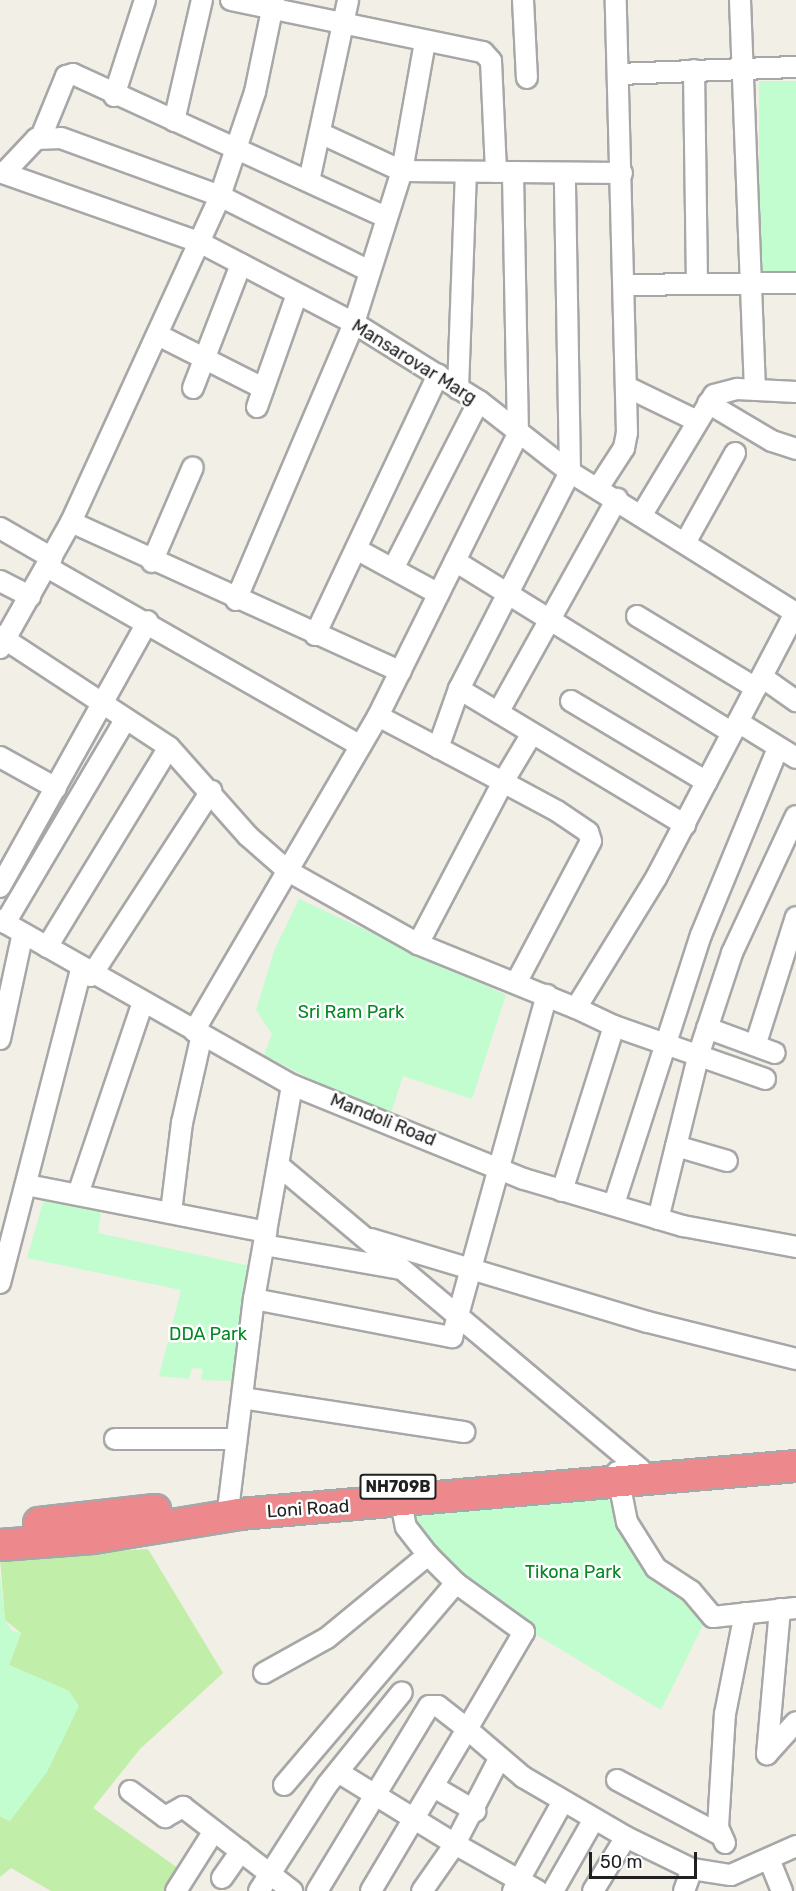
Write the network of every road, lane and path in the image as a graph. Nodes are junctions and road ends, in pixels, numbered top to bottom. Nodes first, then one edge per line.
1 (145, 0) edge
2 (202, 0) edge
3 (231, 0) edge
4 (348, 0) edge
5 (523, 0) edge
6 (616, 0) edge
7 (740, 0) edge
8 (274, 4) edge
9 (344, 24) junction
10 (425, 42) junction
11 (796, 67) edge
12 (743, 68) junction
13 (694, 70) junction
14 (619, 74) junction
15 (527, 78) dead end
16 (114, 96) junction
17 (174, 121) junction
18 (320, 133) junction
19 (41, 137) junction
20 (239, 145) junction
21 (402, 171) junction
22 (466, 172) junction
23 (504, 172) junction
24 (2, 173) edge
25 (565, 173) junction
26 (622, 173) junction
27 (309, 181) junction
28 (220, 196) junction
29 (386, 217) junction
30 (199, 242) junction
31 (241, 264) junction
32 (369, 271) junction
33 (752, 282) junction
34 (697, 284) junction
35 (796, 284) edge
36 (625, 285) junction
37 (297, 294) junction
38 (354, 323) junction
39 (158, 335) junction
40 (203, 360) junction
41 (438, 375) junction
42 (193, 387) dead end
43 (627, 387) junction
44 (263, 388) junction
45 (458, 389) junction
46 (755, 390) junction
47 (796, 392) edge
48 (479, 401) junction
49 (708, 403) junction
50 (257, 407) dead end
51 (697, 421) junction
52 (518, 434) junction
53 (796, 449) edge
54 (735, 453) dead end
55 (193, 467) dead end
56 (570, 472) junction
57 (598, 488) junction
58 (617, 499) junction
59 (641, 516) junction
60 (71, 522) junction
61 (0, 528) edge
62 (685, 543) junction
63 (356, 549) junction
64 (455, 561) junction
65 (50, 562) junction
66 (152, 562) junction
67 (394, 567) junction
68 (0, 581) edge
69 (507, 592) junction
70 (439, 594) junction
71 (30, 596) junction
72 (236, 600) junction
73 (796, 612) edge
74 (637, 616) dead end
75 (552, 620) junction
76 (148, 621) junction
77 (315, 635) junction
78 (2, 641) edge
79 (401, 672) junction
80 (759, 683) junction
81 (459, 689) junction
82 (571, 701) dead end
83 (796, 701) edge
84 (101, 705) junction
85 (499, 711) junction
86 (378, 716) junction
87 (124, 720) junction
88 (735, 728) junction
89 (531, 735) junction
90 (361, 746) junction
91 (169, 747) junction
92 (438, 748) junction
93 (778, 748) junction
94 (0, 757) edge
95 (796, 758) edge
96 (503, 782) junction
97 (707, 782) junction
98 (56, 788) junction
99 (211, 791) junction
100 (796, 816) edge
101 (684, 825) junction
102 (288, 871) junction
103 (0, 887) edge
104 (796, 917) edge
105 (3, 922) edge
106 (23, 933) junction
107 (418, 944) junction
108 (47, 947) junction
109 (86, 973) junction
110 (517, 981) junction
111 (547, 995) junction
112 (143, 1002) junction
113 (576, 1008) junction
114 (614, 1026) junction
115 (707, 1028) junction
116 (198, 1033) junction
117 (0, 1039) edge
118 (756, 1043) junction
119 (663, 1045) junction
120 (699, 1053) junction
121 (775, 1053) dead end
122 (765, 1079) dead end
123 (291, 1085) junction
124 (676, 1146) junction
125 (727, 1161) dead end
126 (278, 1166) junction
127 (498, 1166) junction
128 (27, 1185) junction
129 (562, 1191) junction
130 (78, 1194) junction
131 (614, 1204) junction
132 (171, 1212) junction
133 (658, 1219) junction
134 (365, 1237) junction
135 (265, 1238) junction
136 (796, 1247) edge
137 (470, 1267) junction
138 (402, 1269) junction
139 (0, 1283) edge
140 (254, 1299) junction
141 (458, 1316) junction
142 (796, 1359) edge
143 (242, 1398) junction
144 (464, 1432) dead end
145 (115, 1439) dead end
146 (236, 1439) junction
147 (796, 1455) edge
148 (796, 1466) edge
149 (625, 1474) junction
150 (401, 1502) junction
151 (227, 1510) junction
152 (0, 1528) edge
153 (0, 1545) edge
154 (428, 1555) junction
155 (456, 1583) junction
156 (788, 1609) edge
157 (745, 1613) junction
158 (264, 1673) dead end
159 (402, 1692) dead end
160 (796, 1722) edge
161 (467, 1729) junction
162 (499, 1760) junction
163 (338, 1772) junction
164 (617, 1780) dead end
165 (284, 1785) dead end
166 (434, 1787) junction
167 (130, 1791) dead end
168 (377, 1794) junction
169 (562, 1801) junction
170 (475, 1811) junction
171 (415, 1819) junction
172 (594, 1819) junction
173 (214, 1831) junction
174 (626, 1837) junction
175 (455, 1844) junction
176 (796, 1846) edge
177 (241, 1851) junction
178 (769, 1859) junction
179 (692, 1869) junction
180 (270, 1874) junction
181 (222, 1878) dead end
182 (731, 1883) edge
183 (516, 1886) edge
184 (429, 1889) edge
185 (176, 1891) edge
186 (260, 1891) edge
187 (292, 1891) edge
188 (317, 1891) edge
189 (371, 1891) edge
190 (538, 1891) edge
191 (553, 1891) edge
192 (593, 1891) edge
193 (684, 1891) edge
194 (782, 1891) edge

1 - 16 street
2 - 17 street
3 - 8 street
4 - 9 street
5 - 15 street
6 - 14 street
7 - 12 street
8 - 9 street
8 - 20 street
9 - 10 street
9 - 18 street
10 - 21 street
10 - 23 street
11 - 12 street
12 - 13 street
12 - 33 street
13 - 14 street
13 - 34 street
14 - 26 street
16 - 17 street
16 - 19 street
17 - 20 street
18 - 21 street
18 - 27 street
19 - 24 street
19 - 28 street
20 - 27 street
20 - 28 street
21 - 22 street
21 - 29 street
22 - 23 street
22 - 45 street
23 - 25 street
23 - 52 street
24 - 30 street, Mansarovar Marg
25 - 26 street
25 - 56 street
26 - 36 street
27 - 29 street
28 - 30 street
28 - 32 street
29 - 32 street
30 - 31 street, Mansarovar Marg
30 - 39 street
31 - 37 street, Mansarovar Marg
31 - 40 street
32 - 38 street
33 - 34 street
33 - 35 street
33 - 46 street
34 - 36 street
36 - 43 street
37 - 38 street, Mansarovar Marg
37 - 44 street
38 - 41 street, Mansarovar Marg
38 - 72 street
39 - 40 street
39 - 60 street
40 - 42 street
40 - 44 street
41 - 45 street, Mansarovar Marg
41 - 63 street
43 - 51 street
43 - 57 street
44 - 50 street
45 - 48 street, Mansarovar Marg
46 - 47 street
46 - 49 street
48 - 52 street, Mansarovar Marg
48 - 67 street
49 - 51 street
49 - 53 street
51 - 59 street
52 - 56 street, Mansarovar Marg
52 - 64 street
54 - 62 street
55 - 66 street
56 - 57 street, Mansarovar Marg
56 - 69 street
57 - 58 street, Mansarovar Marg
58 - 59 street, Mansarovar Marg
58 - 75 street
59 - 62 street, Mansarovar Marg
60 - 65 street
60 - 66 street
61 - 65 street
62 - 73 street, Mansarovar Marg
63 - 67 street
63 - 77 street
64 - 69 street
64 - 70 street
65 - 71 street
65 - 76 street
66 - 72 street
67 - 70 street
68 - 71 street
69 - 75 street
69 - 81 street
70 - 79 street
71 - 78 street
72 - 77 street
73 - 80 street
74 - 80 street
75 - 85 street
75 - 88 street
76 - 84 street
76 - 90 street
77 - 79 street
78 - 84 street
79 - 86 street
80 - 83 street
80 - 88 street
81 - 85 street
81 - 92 street
82 - 97 street
84 - 87 street
84 - 98 street
85 - 89 street
86 - 90 street
86 - 92 street
87 - 91 street
87 - 105 street
88 - 93 street
88 - 97 street
89 - 96 street
89 - 101 street
90 - 102 street
91 - 99 street
91 - 108 street
92 - 96 street
93 - 95 street
93 - 119 street
94 - 98 street
96 - 107 street
96 - 110 street
97 - 101 street
98 - 103 street
99 - 102 street
99 - 109 street
100 - 115 street
101 - 113 street
102 - 107 street
102 - 116 street
104 - 118 street
105 - 106 street, Mandoli Road
106 - 108 street, Mandoli Road
106 - 117 street
107 - 110 street
108 - 109 street, Mandoli Road
109 - 112 street, Mandoli Road
109 - 128 street
110 - 111 street
111 - 113 street
111 - 127 street
112 - 116 street, Mandoli Road
112 - 130 street
113 - 114 street
114 - 119 street
114 - 129 street
115 - 118 street
115 - 120 street
116 - 123 street, Mandoli Road
116 - 132 street
118 - 121 street
119 - 120 street
119 - 131 street
120 - 122 street
120 - 124 street
123 - 126 street
123 - 127 street, Mandoli Road
124 - 125 street
124 - 133 street
126 - 134 street
126 - 135 street
127 - 129 street, Mandoli Road
127 - 137 street
128 - 130 street
128 - 139 street
129 - 131 street, Mandoli Road
130 - 132 street
131 - 133 street, Mandoli Road
132 - 135 street
133 - 136 street, Mandoli Road
134 - 137 street
134 - 138 street
135 - 138 street
135 - 140 street
137 - 141 street
137 - 142 street
138 - 141 street
140 - 141 street
140 - 143 street
141 - 149 street
143 - 144 street
143 - 146 street
145 - 146 street
146 - 151 street
147 - 149 highway, Loni Road / NH709B
148 - 149 highway, Loni Road / NH709B
149 - 150 highway, Loni Road / NH709B
149 - 151 highway, Loni Road / NH709B
149 - 157 street
150 - 151 highway, Loni Road / NH709B
150 - 154 street
151 - 152 highway, Loni Road / NH709B
151 - 153 highway, Loni Road / NH709B
154 - 155 street
154 - 158 street
155 - 161 street
155 - 165 street
156 - 157 street
156 - 160 street
157 - 164 street
159 - 163 street
161 - 162 street
161 - 166 street
161 - 168 street
162 - 169 street
162 - 170 street
163 - 168 street
163 - 180 street
166 - 170 street
166 - 171 street
167 - 173 street
168 - 171 street
168 - 188 street
169 - 172 street
169 - 183 street
170 - 175 street
171 - 175 street
171 - 189 street
172 - 174 street
172 - 191 street
173 - 177 street
173 - 185 street
174 - 179 street
174 - 192 street
175 - 183 street
175 - 184 street
176 - 178 street
177 - 180 street
177 - 181 street
178 - 182 street
178 - 194 street
179 - 182 street
179 - 193 street
180 - 186 street
180 - 187 street
183 - 190 street

